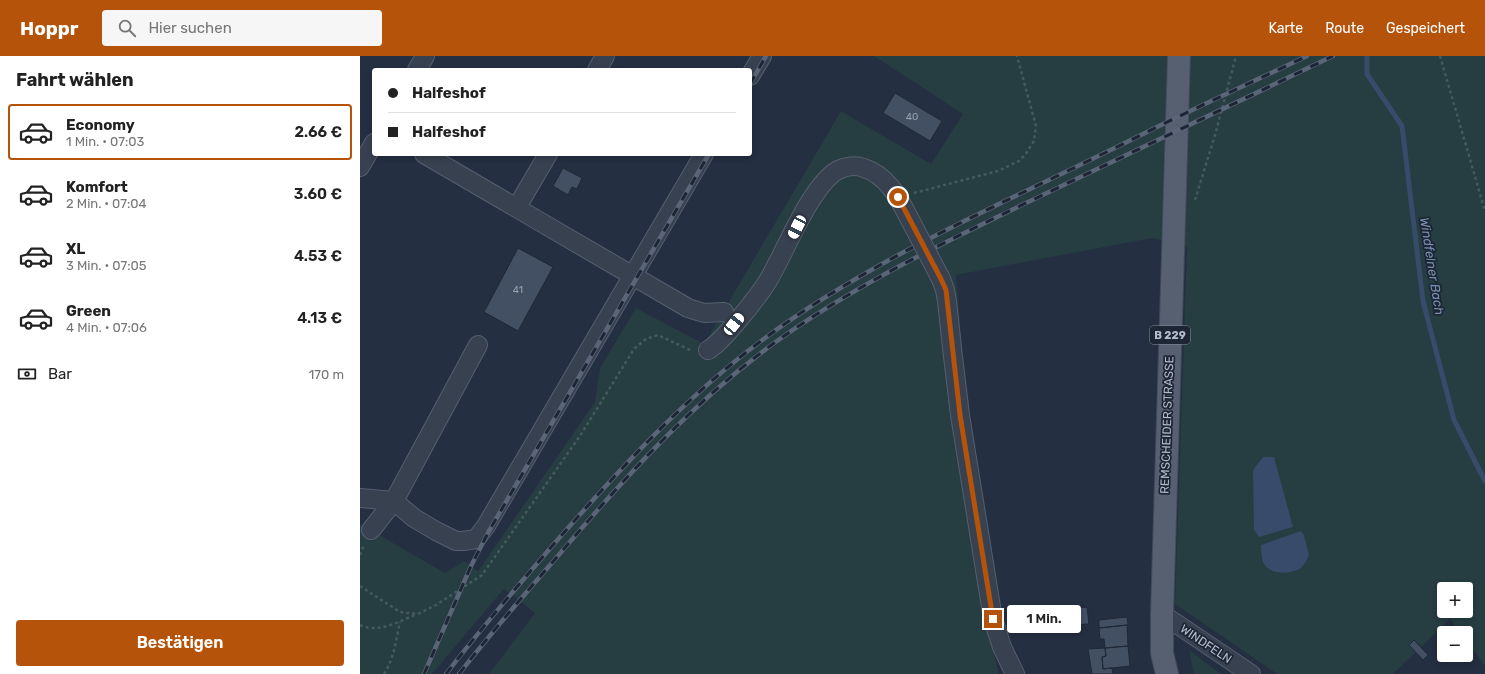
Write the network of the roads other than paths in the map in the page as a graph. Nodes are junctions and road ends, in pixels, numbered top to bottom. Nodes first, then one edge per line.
1 (425, 56) edge
2 (605, 56) edge
3 (762, 56) edge
4 (1179, 56) edge
5 (418, 68) edge
6 (598, 68) edge
7 (752, 73) edge
8 (372, 146) edge
9 (428, 156) edge
10 (547, 156) edge
11 (703, 156) edge
12 (360, 167) edge
13 (517, 207) junction
14 (633, 276) junction
15 (724, 312) dead end
16 (478, 345) dead end
17 (708, 350) road end
18 (360, 498) edge
19 (394, 501) junction
20 (371, 530) dead end
21 (1162, 614) junction
22 (1015, 674) edge
23 (1166, 674) edge
24 (1250, 674) edge

1 - 5 street
2 - 6 street
3 - 7 street
4 - 21 main road, REMSCHEIDER STRASSE / B 229
8 - 12 street
9 - 13 street
10 - 13 street
11 - 14 street
13 - 14 street
14 - 15 street
14 - 19 street
16 - 19 street
17 - 22 street, bridge
18 - 19 street
19 - 20 street
21 - 23 main road, REMSCHEIDER STRASSE / B 229
21 - 24 street, WINDFELN

